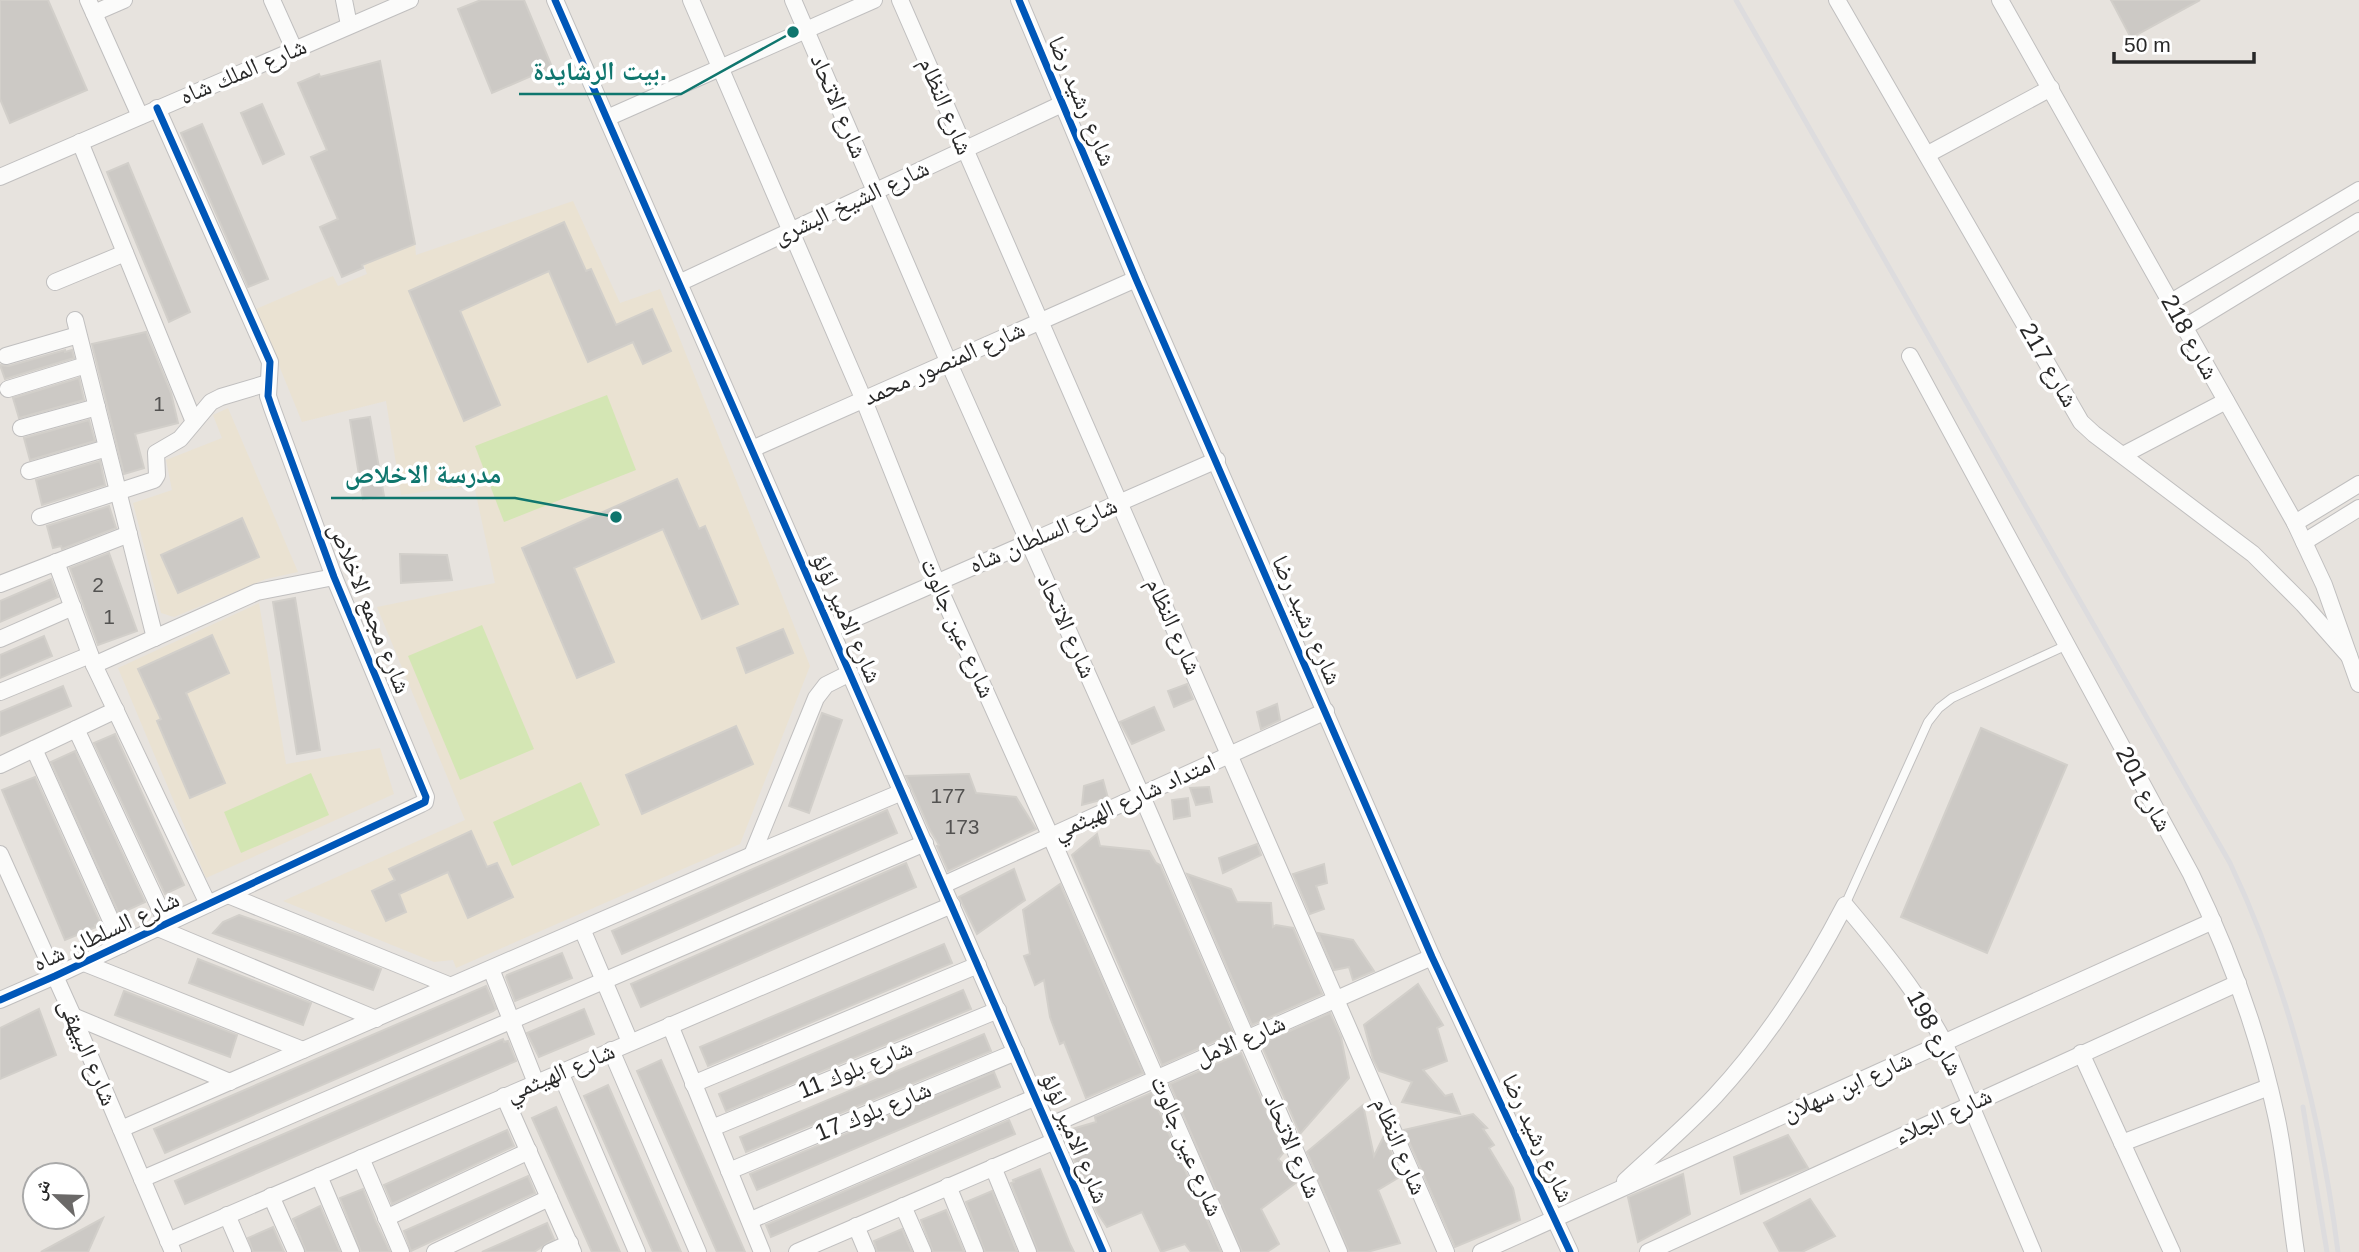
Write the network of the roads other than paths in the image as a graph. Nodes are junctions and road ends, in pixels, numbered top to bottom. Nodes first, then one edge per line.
1 (124, 0) edge
2 (272, 0) edge
3 (344, 0) edge
4 (410, 0) edge
5 (555, 0) edge
6 (691, 0) edge
7 (793, 0) edge
8 (874, 0) edge
9 (900, 0) edge
10 (1019, 0) edge
11 (1837, 0) edge
12 (2000, 0) edge
13 (91, 6) edge
14 (349, 25) junction
15 (806, 29) junction
16 (294, 49) junction
17 (720, 66) junction
18 (2051, 88) junction
19 (1062, 104) junction
20 (157, 108) junction
21 (140, 116) junction
22 (607, 118) junction
23 (80, 142) junction
24 (965, 149) junction
25 (1928, 154) junction
26 (0, 177) edge
27 (876, 190) junction
28 (2359, 190) edge
29 (2359, 221) edge
30 (789, 230) junction
31 (125, 253) junction
32 (1136, 279) junction
33 (55, 282) dead end
34 (679, 283) junction
35 (2171, 302) junction
36 (1040, 321) junction
37 (2185, 327) junction
38 (6, 356) dead end
39 (1910, 356) dead end
40 (948, 361) junction
41 (86, 365) junction
42 (268, 383) junction
43 (8, 389) dead end
44 (863, 398) junction
45 (2226, 401) junction
46 (97, 407) junction
47 (194, 422) junction
48 (22, 428) dead end
49 (107, 448) junction
50 (752, 449) junction
51 (2123, 455) junction
52 (1217, 460) junction
53 (29, 471) dead end
54 (2359, 484) edge
55 (118, 492) junction
56 (1120, 502) junction
57 (2359, 508) edge
58 (40, 517) dead end
59 (2295, 523) junction
60 (129, 534) junction
61 (1029, 541) junction
62 (2304, 542) junction
63 (56, 562) junction
64 (334, 577) junction
65 (936, 581) junction
66 (0, 584) edge
67 (73, 607) junction
68 (831, 629) junction
69 (155, 638) junction
70 (0, 639) edge
71 (2067, 645) junction
72 (2349, 656) junction
73 (92, 660) junction
74 (850, 673) junction
75 (2359, 684) edge
76 (0, 692) edge
77 (116, 710) junction
78 (1326, 711) junction
79 (76, 729) junction
80 (34, 749) junction
81 (1230, 754) junction
82 (0, 765) edge
83 (902, 792) junction
84 (1141, 794) junction
85 (1050, 835) junction
86 (925, 843) junction
87 (0, 854) edge
88 (752, 855) junction
89 (943, 886) junction
90 (228, 895) junction
91 (208, 904) junction
92 (952, 905) junction
93 (1845, 905) junction
94 (2213, 921) junction
95 (163, 926) junction
96 (582, 929) junction
97 (122, 945) junction
98 (1432, 957) junction
99 (84, 963) junction
100 (978, 965) junction
101 (491, 969) junction
102 (55, 976) junction
103 (603, 979) junction
104 (2238, 983) junction
105 (451, 986) junction
106 (1336, 999) junction
107 (0, 1000) edge
108 (998, 1010) junction
109 (73, 1016) junction
110 (376, 1019) junction
111 (511, 1019) junction
112 (670, 1025) junction
113 (1246, 1038) junction
114 (630, 1042) junction
115 (1944, 1042) junction
116 (303, 1050) junction
117 (611, 1050) junction
118 (1016, 1052) junction
119 (2081, 1053) junction
120 (560, 1072) junction
121 (1157, 1076) junction
122 (230, 1082) junction
123 (536, 1083) junction
124 (693, 1084) junction
125 (2269, 1087) junction
126 (504, 1096) junction
127 (1036, 1097) junction
128 (1970, 1103) junction
129 (712, 1128) junction
130 (121, 1129) junction
131 (1052, 1133) junction
132 (2122, 1143) junction
133 (529, 1151) junction
134 (361, 1158) junction
135 (993, 1167) junction
136 (729, 1171) junction
137 (319, 1176) junction
138 (142, 1179) junction
139 (948, 1186) junction
140 (1614, 1191) junction
141 (271, 1196) junction
142 (550, 1198) junction
143 (904, 1206) junction
144 (227, 1215) junction
145 (386, 1218) junction
146 (1555, 1218) junction
147 (751, 1220) junction
148 (856, 1226) junction
149 (170, 1246) edge
150 (571, 1248) edge
151 (808, 1250) edge
152 (243, 1252) edge
153 (296, 1252) edge
154 (351, 1252) edge
155 (401, 1252) edge
156 (435, 1252) edge
157 (550, 1252) edge
158 (637, 1252) edge
159 (698, 1252) edge
160 (762, 1252) edge
161 (867, 1252) edge
162 (922, 1252) edge
163 (975, 1252) edge
164 (1028, 1252) edge
165 (1103, 1252) edge
166 (1232, 1252) edge
167 (1339, 1252) edge
168 (1446, 1252) edge
169 (1481, 1252) edge
170 (1570, 1252) edge
171 (1648, 1252) edge
172 (2034, 1252) edge
173 (2172, 1252) edge
174 (2295, 1252) edge

1 - 13 street
2 - 16 street
3 - 14 street
4 - 14 street, شارع الملك شاه
5 - 22 street, شارع الامير لؤلؤ
6 - 17 street, شارع عين جالوت
7 - 15 street, شارع الاتحاد
8 - 15 street
9 - 24 street, شارع النظام
10 - 19 street, شارع رشيد رضا
11 - 25 street, شارع 217
12 - 18 street, شارع 218
13 - 21 street
14 - 16 street, شارع الملك شاه
15 - 17 street
15 - 27 street, شارع الاتحاد
16 - 20 street, شارع الملك شاه
17 - 22 street
17 - 30 street, شارع عين جالوت
18 - 25 street
18 - 35 street, شارع 218
19 - 24 street, شارع الشيخ البشرى
19 - 32 street, شارع رشيد رضا
20 - 21 street, شارع الملك شاه
20 - 42 street, شارع مجمع الاخلاص
21 - 23 street, شارع الملك شاه
22 - 34 street, شارع الامير لؤلؤ
23 - 26 street, شارع الملك شاه
23 - 31 street
24 - 27 street, شارع الشيخ البشرى
24 - 36 street, شارع النظام
25 - 51 street, شارع 217
27 - 30 street, شارع الشيخ البشرى
27 - 40 street, شارع الاتحاد
28 - 35 street
29 - 37 street
30 - 34 street, شارع الشيخ البشرى
30 - 44 street, شارع عين جالوت
31 - 33 street
31 - 47 street
32 - 36 street, شارع المنصور محمد
32 - 52 street, شارع رشيد رضا
34 - 50 street, شارع الامير لؤلؤ
35 - 37 street, شارع 218
36 - 40 street, شارع المنصور محمد
36 - 56 street, شارع النظام
37 - 45 street, شارع 218
38 - 41 street
39 - 71 street, شارع 201
40 - 44 street, شارع المنصور محمد
40 - 61 street, شارع الاتحاد
41 - 43 street
41 - 46 street
42 - 47 street
42 - 64 street, شارع مجمع الاخلاص
44 - 50 street, شارع المنصور محمد
44 - 65 street, شارع عين جالوت
45 - 51 street
45 - 59 street, شارع 218
46 - 48 street
46 - 49 street
47 - 55 street
49 - 53 street
49 - 55 street
50 - 68 street, شارع الامير لؤلؤ
51 - 72 street, شارع 217
52 - 56 street, شارع السلطان شاه
52 - 78 street, شارع رشيد رضا
54 - 59 street
55 - 58 street
55 - 60 street
56 - 61 street, شارع السلطان شاه
56 - 81 street, شارع النظام
57 - 62 street
59 - 62 street, شارع 218
60 - 63 street
60 - 69 street
61 - 65 street, شارع السلطان شاه
61 - 84 street, شارع الاتحاد
62 - 72 street, شارع 218
63 - 66 street
63 - 67 street
64 - 69 street
64 - 90 street, شارع مجمع الاخلاص
65 - 68 street, شارع السلطان شاه
65 - 85 street, شارع عين جالوت
67 - 70 street
67 - 73 street
68 - 74 street, شارع الامير لؤلؤ
69 - 73 street
71 - 93 lane
71 - 94 street, شارع 201
72 - 75 street, شارع 218
73 - 76 street
73 - 77 street
74 - 83 street, شارع الامير لؤلؤ
74 - 88 street
77 - 79 street
77 - 91 street
78 - 81 street, امتداد شارع الهيثمي
78 - 98 street, شارع رشيد رضا
79 - 80 street
79 - 95 street
80 - 82 street
80 - 97 street
81 - 84 street, امتداد شارع الهيثمي
81 - 106 street, شارع النظام
83 - 86 street, شارع الامير لؤلؤ
83 - 88 street
84 - 85 street, امتداد شارع الهيثمي
84 - 113 street, شارع الاتحاد
85 - 89 street, امتداد شارع الهيثمي
85 - 121 street, شارع عين جالوت
86 - 89 street, شارع الامير لؤلؤ
86 - 103 street
87 - 102 street, شارع البيهقى
88 - 96 street
89 - 92 street, شارع الامير لؤلؤ
90 - 91 street, شارع السلطان شاه
90 - 105 street
91 - 95 street, شارع السلطان شاه
92 - 100 street, شارع الامير لؤلؤ
92 - 112 street, شارع الهيثمي
93 - 115 street, شارع 198
93 - 140 street
94 - 104 street, شارع 201
94 - 115 street, شارع ابن سهلان
95 - 97 street, شارع السلطان شاه
95 - 110 street
96 - 101 street
96 - 103 street
97 - 99 street, شارع السلطان شاه
98 - 106 street, شارع الامل
98 - 146 street, شارع رشيد رضا
99 - 102 street, شارع السلطان شاه
99 - 116 street
100 - 108 street, شارع الامير لؤلؤ
100 - 124 street
101 - 105 street
101 - 111 street
102 - 107 street, شارع السلطان شاه
102 - 109 street, شارع البيهقى
103 - 111 street
103 - 114 street
104 - 119 street, شارع الجلاء
104 - 125 street, شارع 201
105 - 110 street
106 - 113 street, شارع الامل
106 - 168 street, شارع النظام
108 - 118 street, شارع الامير لؤلؤ
108 - 129 street, شارع بلوك 11
109 - 122 street
109 - 130 street, شارع البيهقى
110 - 116 street
111 - 123 street
111 - 138 street
112 - 114 street, شارع الهيثمي
112 - 124 street
113 - 121 street, شارع الامل
113 - 167 street, شارع الاتحاد
114 - 117 street, شارع الهيثمي
115 - 128 street, شارع 198
115 - 140 street, شارع ابن سهلان
116 - 122 street
117 - 120 street, شارع الهيثمي
117 - 159 street
118 - 127 street, شارع الامير لؤلؤ
118 - 136 street, شارع بلوك 17
119 - 128 street, شارع الجلاء
119 - 132 street
120 - 123 street, شارع الهيثمي
120 - 158 street
121 - 131 street, شارع الامل
121 - 166 street, شارع عين جالوت
122 - 130 street
123 - 126 street, شارع الهيثمي
124 - 129 street
125 - 132 street
125 - 174 street, شارع 201
126 - 133 street
126 - 134 street, شارع الهيثمي
127 - 131 street, شارع الامير لؤلؤ
127 - 147 street
128 - 171 street, شارع الجلاء
128 - 172 street, شارع 198
129 - 136 street
130 - 138 street, شارع البيهقى
131 - 135 street, شارع الامل
131 - 165 street, شارع الامير لؤلؤ
132 - 173 street
133 - 142 street
133 - 145 street
134 - 137 street, شارع الهيثمي
134 - 145 street
135 - 139 street, شارع الامل
135 - 164 street
136 - 147 street
137 - 141 street, شارع الهيثمي
137 - 154 street
138 - 149 street, شارع البيهقى
139 - 143 street, شارع الامل
139 - 163 street
140 - 146 street, شارع ابن سهلان
141 - 144 street, شارع الهيثمي
141 - 153 street
142 - 150 street
142 - 156 street
143 - 148 street, شارع الامل
143 - 162 street
144 - 149 street, شارع الهيثمي
144 - 152 street
145 - 155 street
146 - 169 street, شارع ابن سهلان
146 - 170 street, شارع رشيد رضا
147 - 160 street
148 - 151 street, شارع الامل
148 - 161 street
150 - 157 street

